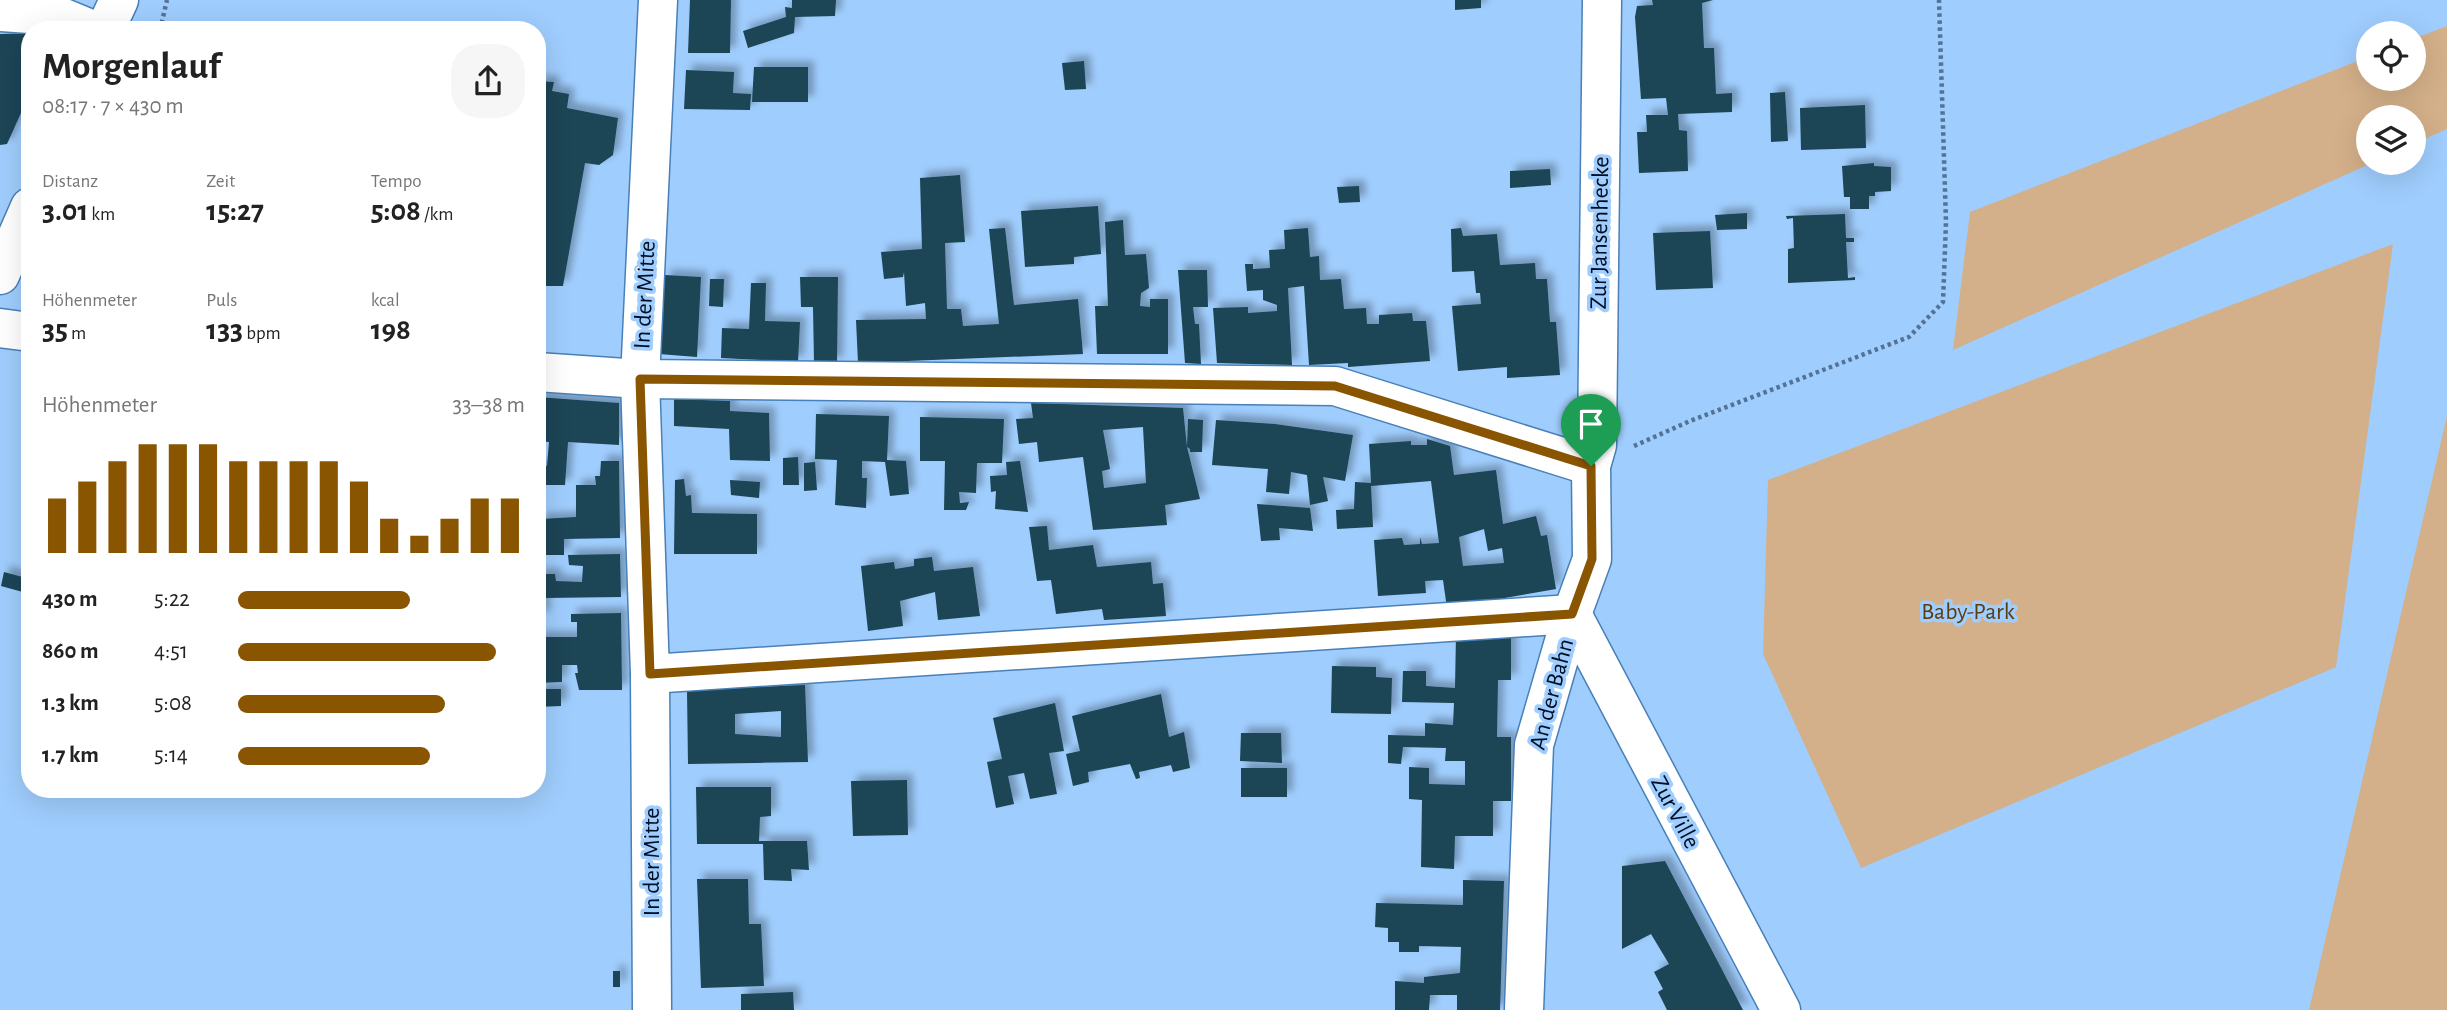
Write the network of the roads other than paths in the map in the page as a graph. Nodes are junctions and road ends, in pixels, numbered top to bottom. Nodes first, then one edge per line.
1 (119, 0) edge
2 (658, 0) edge
3 (1602, 0) edge
4 (0, 12) edge
5 (71, 21) edge
6 (109, 21) edge
7 (21, 227) edge
8 (0, 275) edge
9 (0, 328) edge
10 (21, 331) edge
11 (546, 373) edge
12 (640, 379) junction
13 (1591, 466) junction
14 (1572, 614) junction
15 (650, 674) junction
16 (652, 1010) edge
17 (1524, 1010) edge
18 (1781, 1010) edge

1 - 6 street
2 - 12 street, In der Mitte
3 - 13 street, Zur Jansenhecke
4 - 5 street
7 - 8 street
9 - 10 street
11 - 12 street
12 - 13 street
12 - 15 street, In der Mitte
13 - 14 street, An der Bahn
14 - 15 street
14 - 17 street, An der Bahn
14 - 18 street, Zur Ville
15 - 16 street, In der Mitte

